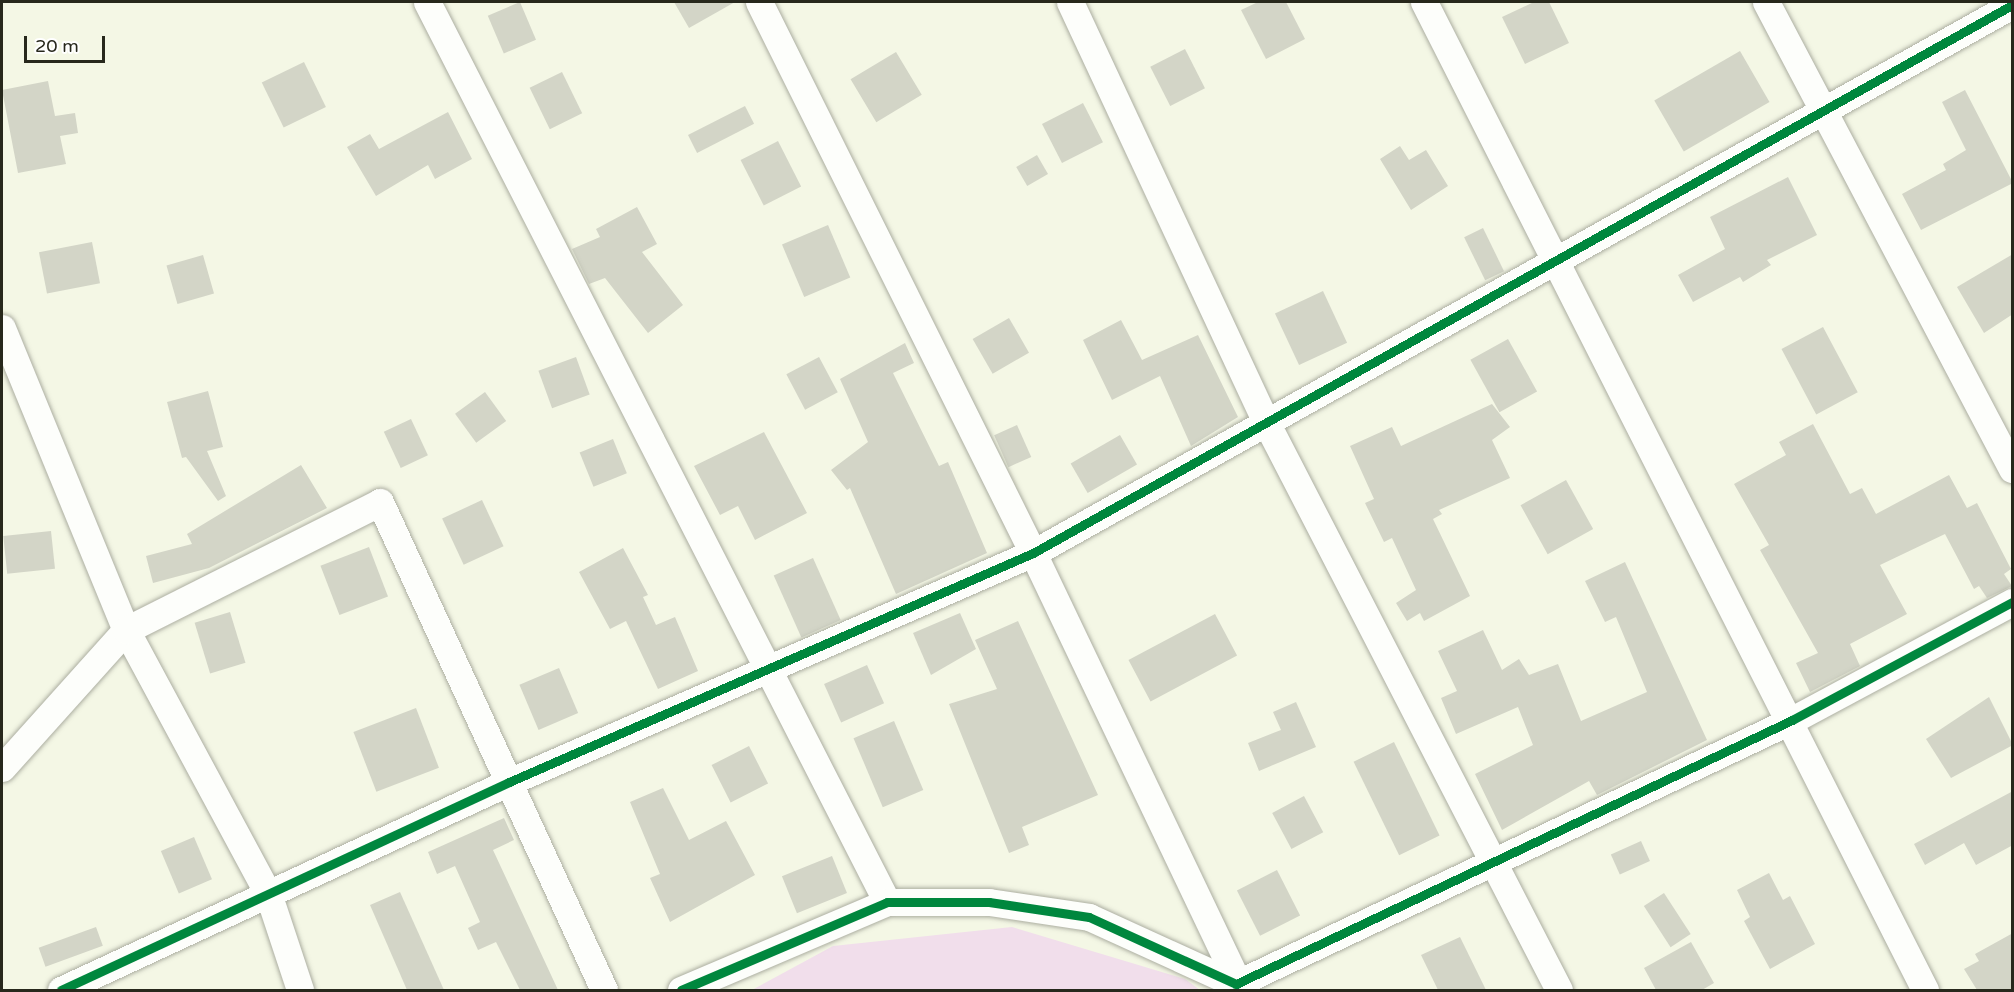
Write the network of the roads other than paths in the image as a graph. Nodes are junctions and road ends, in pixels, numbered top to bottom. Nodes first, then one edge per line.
1 (427, 2) edge
2 (759, 2) edge
3 (1070, 2) edge
4 (1424, 2) edge
5 (1766, 2) edge
6 (2013, 5) edge
7 (1823, 111) junction
8 (1559, 260) junction
9 (2, 328) edge
10 (1266, 422) junction
11 (2013, 469) edge
12 (1033, 553) junction
13 (2013, 602) edge
14 (126, 630) junction
15 (770, 671) junction
16 (1792, 720) junction
17 (2, 768) edge
18 (509, 783) junction
19 (1491, 866) junction
20 (269, 896) junction
21 (887, 902) junction
22 (1239, 987) edge
23 (60, 990) edge
24 (300, 990) edge
25 (604, 990) edge
26 (681, 990) edge
27 (1559, 990) edge
28 (1925, 990) edge

1 - 15 street
2 - 12 street
3 - 10 street
4 - 8 street
5 - 7 street
6 - 7 street
7 - 8 street
7 - 11 street
8 - 10 street
8 - 16 street
9 - 14 street
10 - 12 street
10 - 19 street
12 - 15 street
12 - 22 street
13 - 16 street
14 - 17 street
14 - 18 street
14 - 20 street
15 - 18 street
15 - 21 street
16 - 19 street
16 - 28 street
18 - 20 street
18 - 25 street
19 - 22 street
19 - 27 street
20 - 23 street
20 - 24 street
21 - 22 street
21 - 26 street

